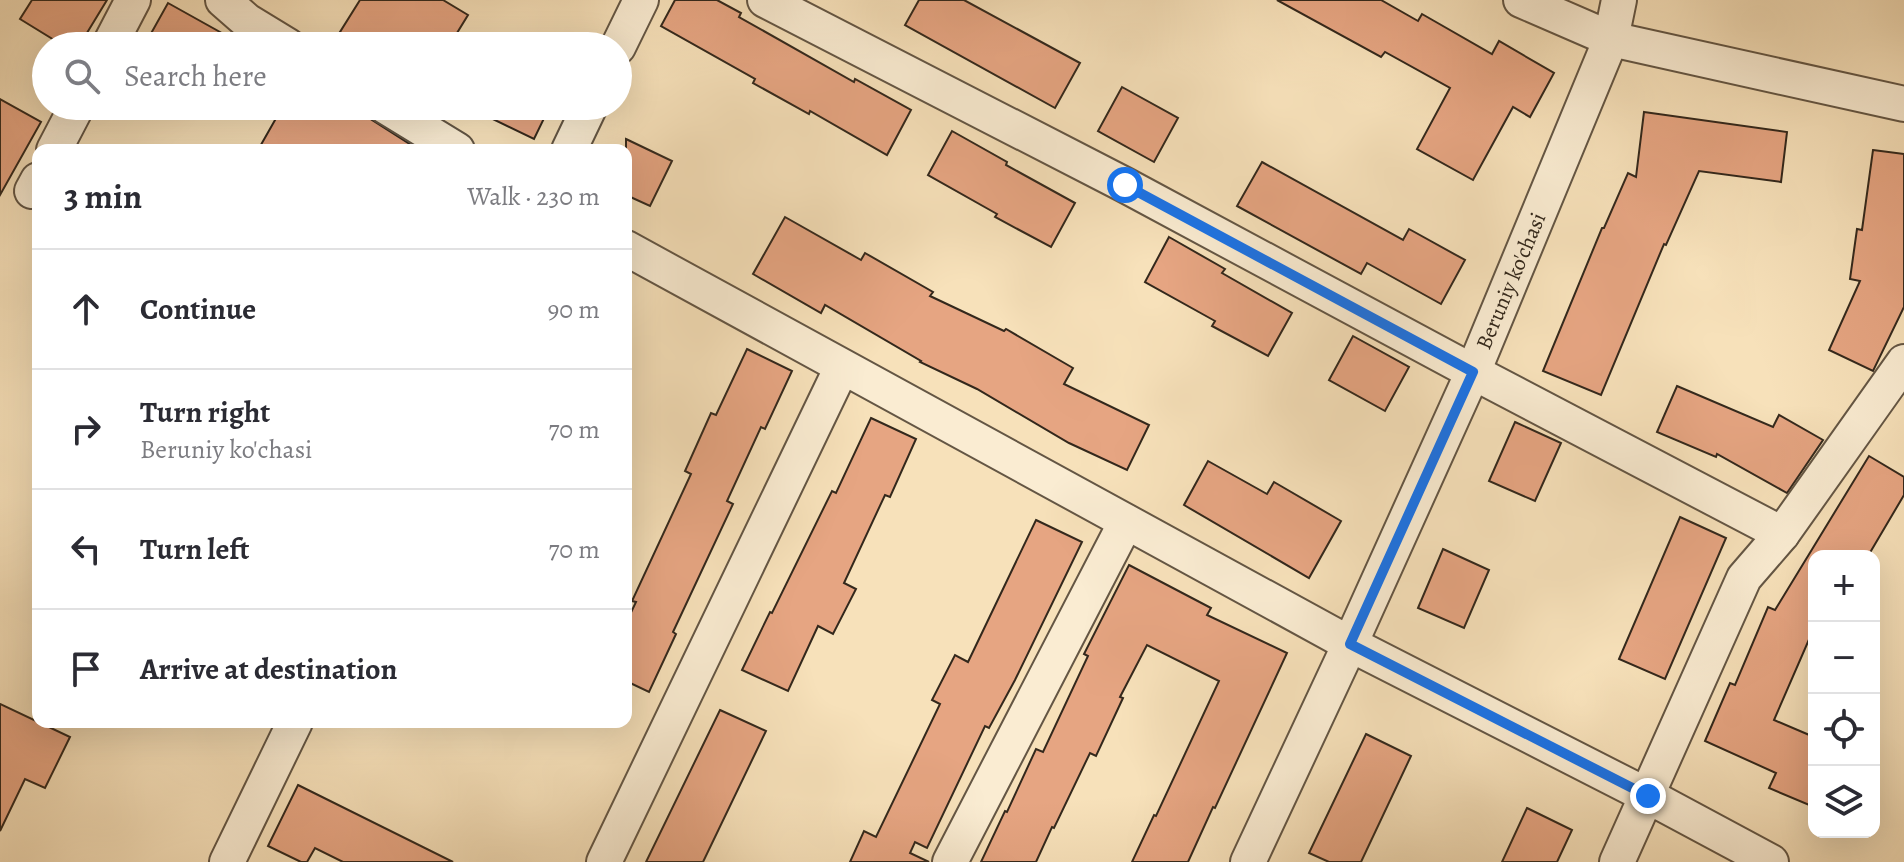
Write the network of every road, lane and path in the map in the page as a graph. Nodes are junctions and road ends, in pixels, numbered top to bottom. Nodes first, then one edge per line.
1 (133, 0) edge
2 (223, 0) edge
3 (641, 0) edge
4 (765, 0) edge
5 (1521, 0) edge
6 (1619, 0) edge
7 (116, 32) edge
8 (265, 32) edge
9 (625, 32) edge
10 (1611, 39) junction
11 (1904, 104) edge
12 (70, 120) edge
13 (408, 120) edge
14 (583, 120) edge
15 (57, 144) edge
16 (447, 144) edge
17 (572, 144) edge
18 (632, 251) edge
19 (1904, 362) edge
20 (842, 367) junction
21 (1473, 372) junction
22 (1126, 522) junction
23 (1782, 534) junction
24 (1350, 644) junction
25 (292, 728) edge
26 (1648, 796) junction
27 (227, 862) edge
28 (604, 862) edge
29 (950, 862) edge
30 (1248, 862) edge
31 (1617, 862) edge
32 (1771, 862) edge

1 - 7 street
2 - 8 street
3 - 9 street
4 - 21 street
5 - 10 street
6 - 10 street, Beruniy ko'chasi
10 - 11 street
10 - 21 street, Beruniy ko'chasi
12 - 15 street
13 - 16 street
14 - 17 street
18 - 20 street
19 - 23 street
20 - 22 street
20 - 28 street
21 - 23 street
21 - 24 street, Beruniy ko'chasi
22 - 24 street
22 - 29 street
23 - 26 street
24 - 26 street
24 - 30 street, Beruniy ko'chasi
25 - 27 street
26 - 31 street
26 - 32 street

